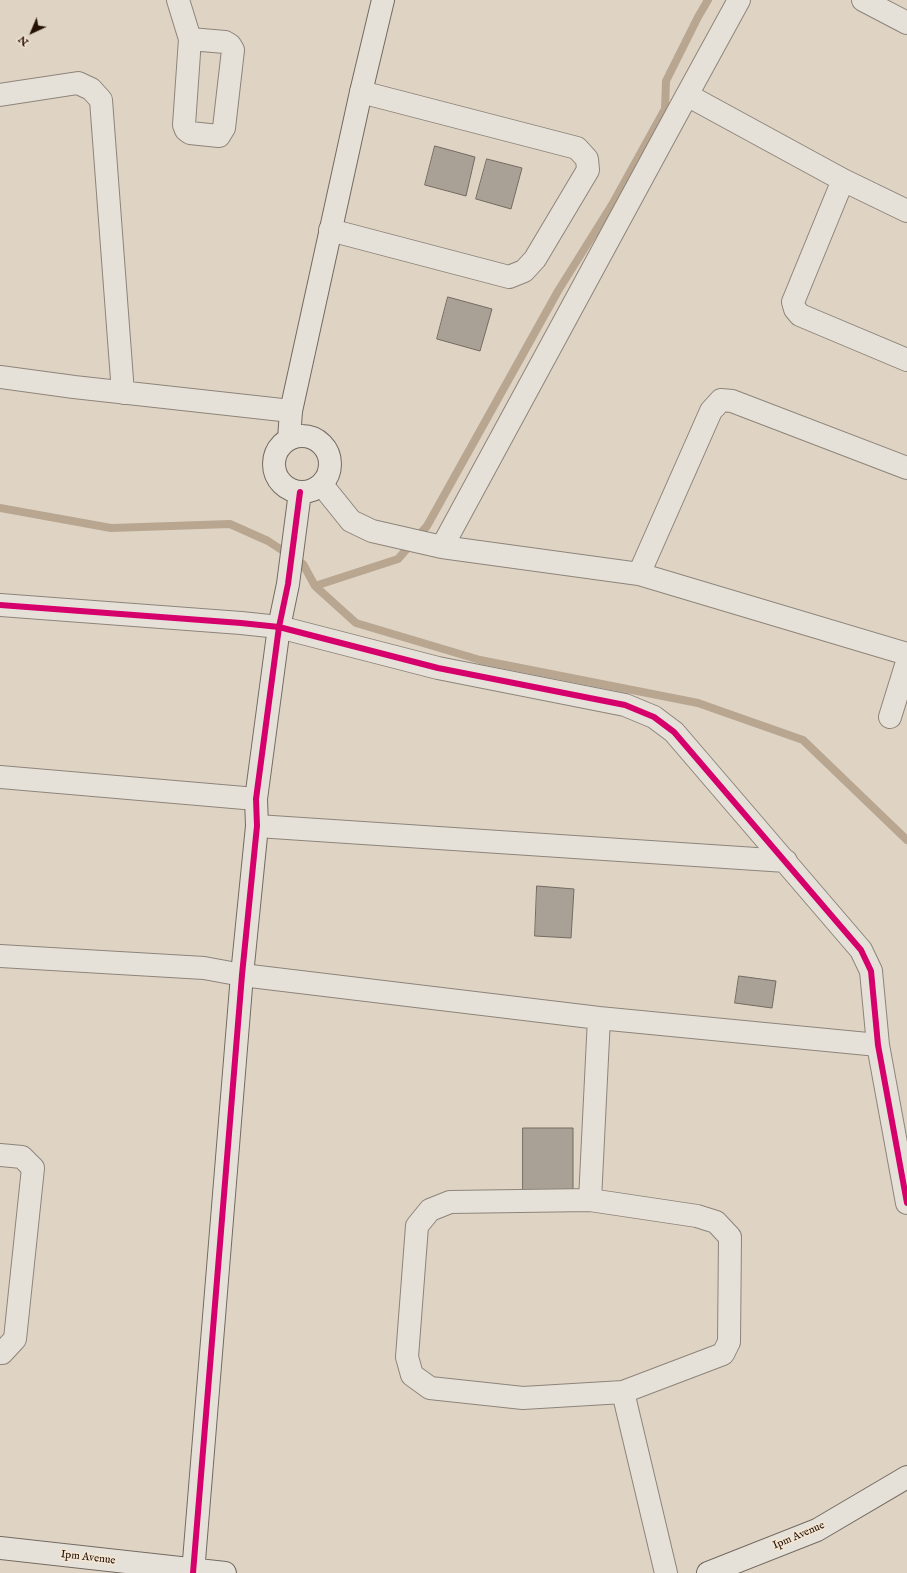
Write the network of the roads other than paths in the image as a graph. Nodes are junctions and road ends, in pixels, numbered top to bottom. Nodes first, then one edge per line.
1 (178, 0) edge
2 (383, 0) edge
3 (739, 0) edge
4 (863, 0) edge
5 (907, 23) edge
6 (190, 39) dead end
7 (361, 92) junction
8 (0, 95) edge
9 (687, 96) junction
10 (842, 180) junction
11 (907, 211) edge
12 (330, 230) junction
13 (907, 360) edge
14 (0, 377) edge
15 (123, 393) junction
16 (291, 411) junction
17 (289, 439) junction
18 (907, 468) edge
19 (322, 485) junction
20 (300, 492) junction
21 (436, 545) junction
22 (639, 574) junction
23 (0, 605) edge
24 (279, 628) junction
25 (907, 654) edge
26 (907, 662) edge
27 (890, 717) dead end
28 (0, 777) edge
29 (256, 799) junction
30 (257, 826) junction
31 (786, 861) junction
32 (0, 956) edge
33 (242, 975) junction
34 (599, 1018) junction
35 (878, 1045) junction
36 (0, 1155) edge
37 (590, 1200) junction
38 (907, 1203) edge
39 (0, 1353) edge
40 (623, 1392) junction
41 (907, 1477) edge
42 (0, 1548) edge
43 (194, 1572) edge
44 (225, 1573) edge
45 (666, 1573) edge
46 (708, 1573) edge

1 - 6 street
2 - 7 street
3 - 9 street
4 - 5 street
7 - 12 street
7 - 12 street
8 - 15 street
9 - 10 street
9 - 21 street
10 - 11 street
10 - 13 street
12 - 16 street
14 - 15 street
15 - 16 street
16 - 17 street
17 - 19 street
17 - 20 street
18 - 22 street
19 - 20 street
19 - 21 street
20 - 24 street
21 - 22 street
22 - 25 street
23 - 24 street
24 - 29 street
24 - 31 street
26 - 27 street
28 - 29 street
29 - 30 street
30 - 31 street
30 - 33 street
31 - 35 street
32 - 33 street
33 - 34 street
33 - 43 street
34 - 35 street
34 - 37 street
35 - 38 street
36 - 39 street
37 - 40 street
37 - 40 street
40 - 45 street
41 - 46 street, Ipm Avenue
42 - 43 street, Ipm Avenue
43 - 44 street, Ipm Avenue

